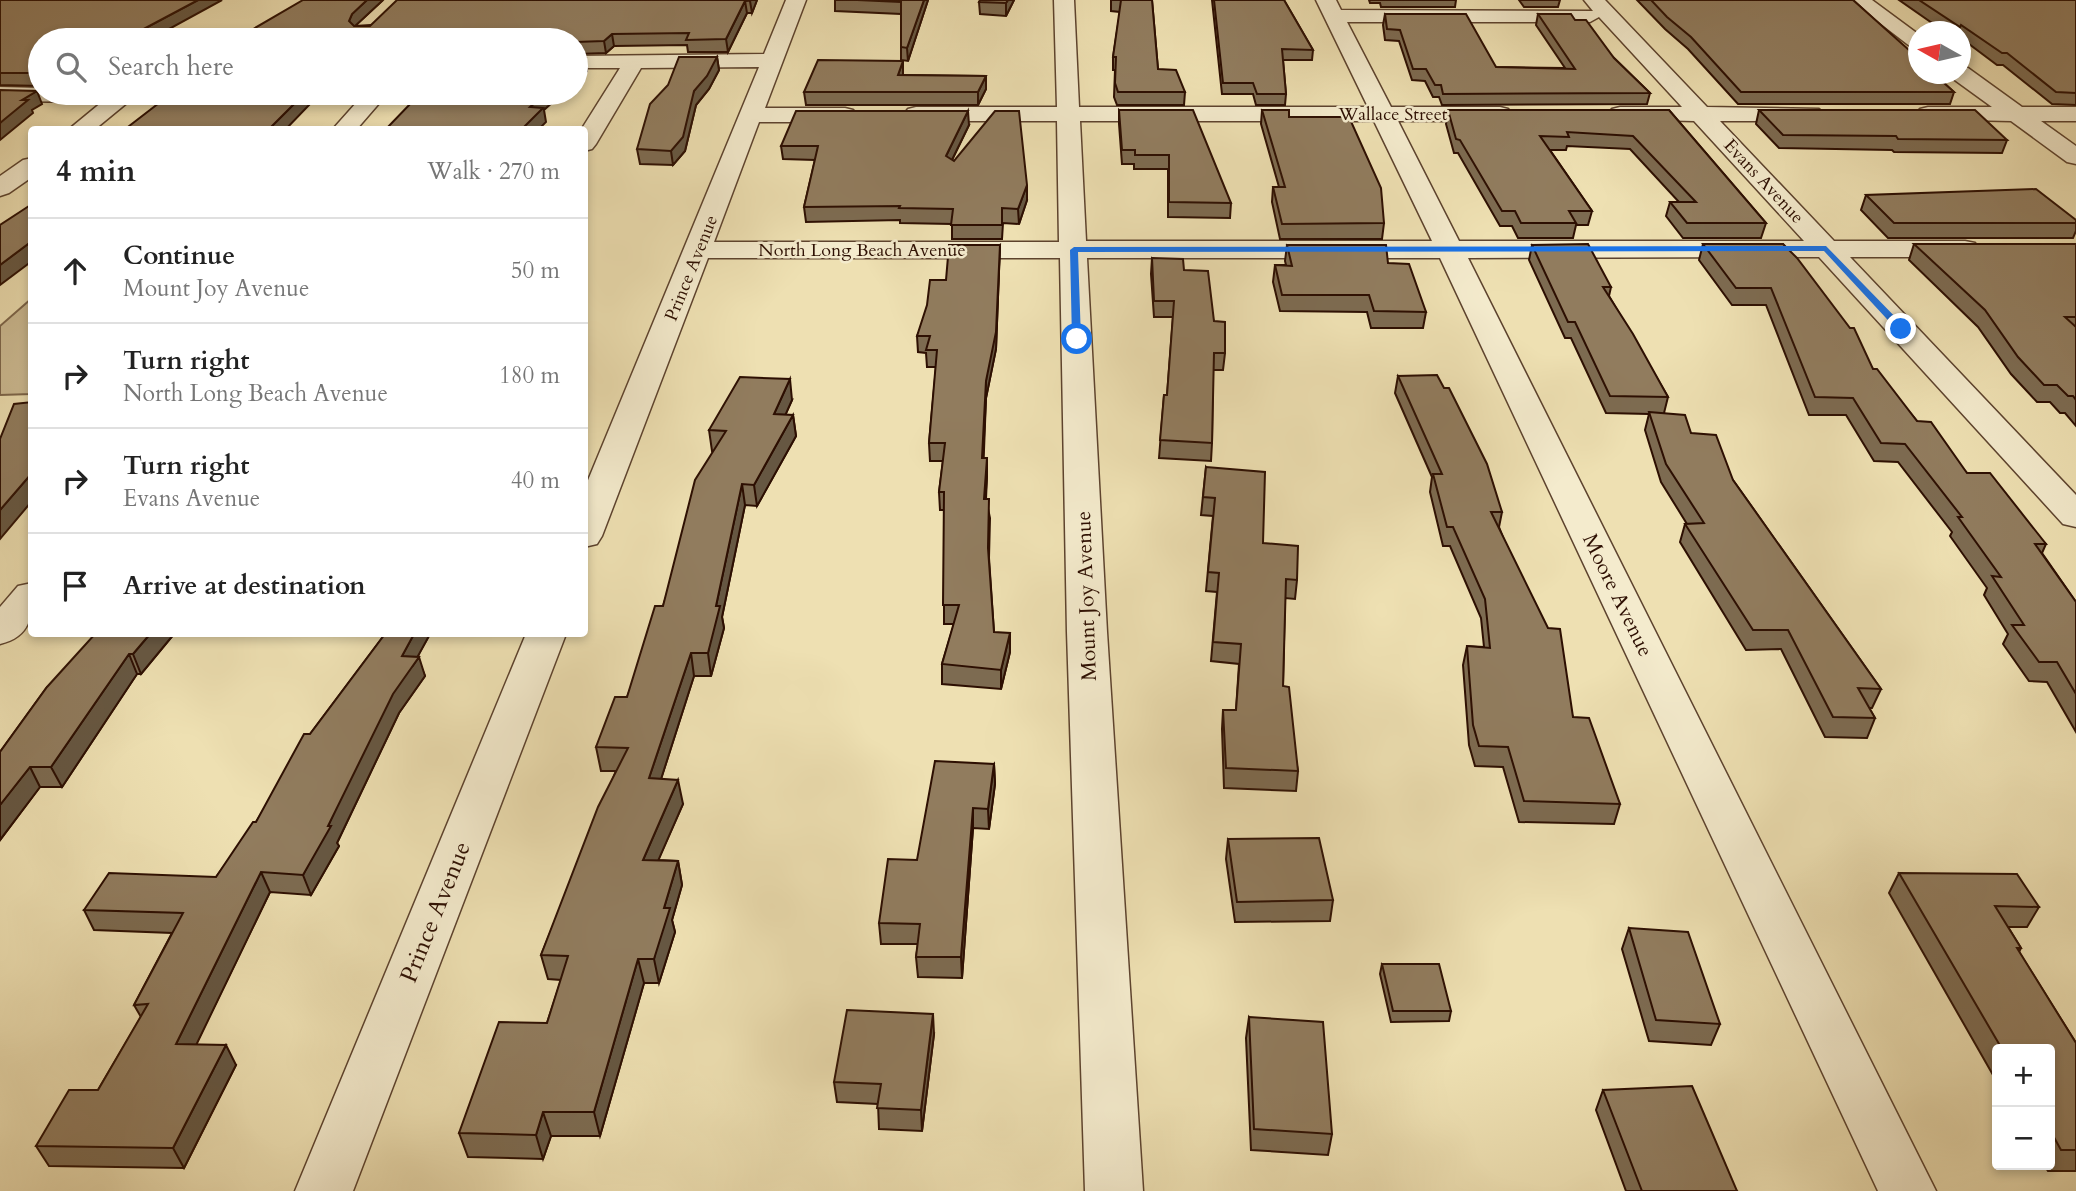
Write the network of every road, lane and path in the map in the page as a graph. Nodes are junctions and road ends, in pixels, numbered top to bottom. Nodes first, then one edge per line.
1 (796, 0) edge
2 (1064, 0) edge
3 (1860, 0) edge
4 (1330, 8) edge
5 (1602, 8) edge
6 (1908, 35) edge
7 (773, 60) junction
8 (588, 62) edge
9 (634, 62) junction
10 (1971, 80) edge
11 (0, 94) edge
12 (28, 94) edge
13 (112, 105) edge
14 (366, 105) edge
15 (889, 114) edge
16 (1068, 114) junction
17 (1384, 114) junction
18 (1522, 114) edge
19 (1604, 114) edge
20 (1701, 114) junction
21 (1838, 114) edge
22 (1907, 114) edge
23 (2017, 114) junction
24 (2076, 114) edge
25 (752, 115) junction
26 (862, 115) edge
27 (84, 126) edge
28 (347, 126) edge
29 (588, 137) edge
30 (2076, 157) edge
31 (28, 168) edge
32 (0, 188) edge
33 (1826, 249) junction
34 (1993, 249) edge
35 (698, 250) junction
36 (1074, 250) junction
37 (1450, 250) junction
38 (2076, 516) edge
39 (588, 526) edge
40 (28, 599) edge
41 (0, 632) edge
42 (545, 637) edge
43 (324, 1191) edge
44 (1114, 1191) edge
45 (1907, 1191) edge

1 - 7 street, Prince Avenue
2 - 16 street, Mount Joy Avenue
3 - 6 street
4 - 5 street
4 - 17 street, Moore Avenue
5 - 20 street, Evans Avenue
7 - 9 street
7 - 25 street, Prince Avenue
8 - 9 street
9 - 29 street
10 - 23 street
11 - 12 street
13 - 27 street
14 - 28 street
15 - 16 street, Wallace Street
16 - 17 street, Wallace Street
16 - 36 street, Mount Joy Avenue
17 - 18 street, Wallace Street
17 - 37 street, Moore Avenue
19 - 20 street
20 - 21 street
20 - 33 street, Evans Avenue
22 - 23 street
23 - 24 street
23 - 30 street
25 - 26 street
25 - 35 street, Prince Avenue
31 - 32 street
33 - 34 street, North Long Beach Avenue
33 - 37 street, North Long Beach Avenue
33 - 38 street, Evans Avenue
35 - 36 street, North Long Beach Avenue
35 - 39 street, Prince Avenue
36 - 37 street, North Long Beach Avenue
36 - 44 street, Mount Joy Avenue
37 - 45 street, Moore Avenue
40 - 41 street
42 - 43 street, Prince Avenue

